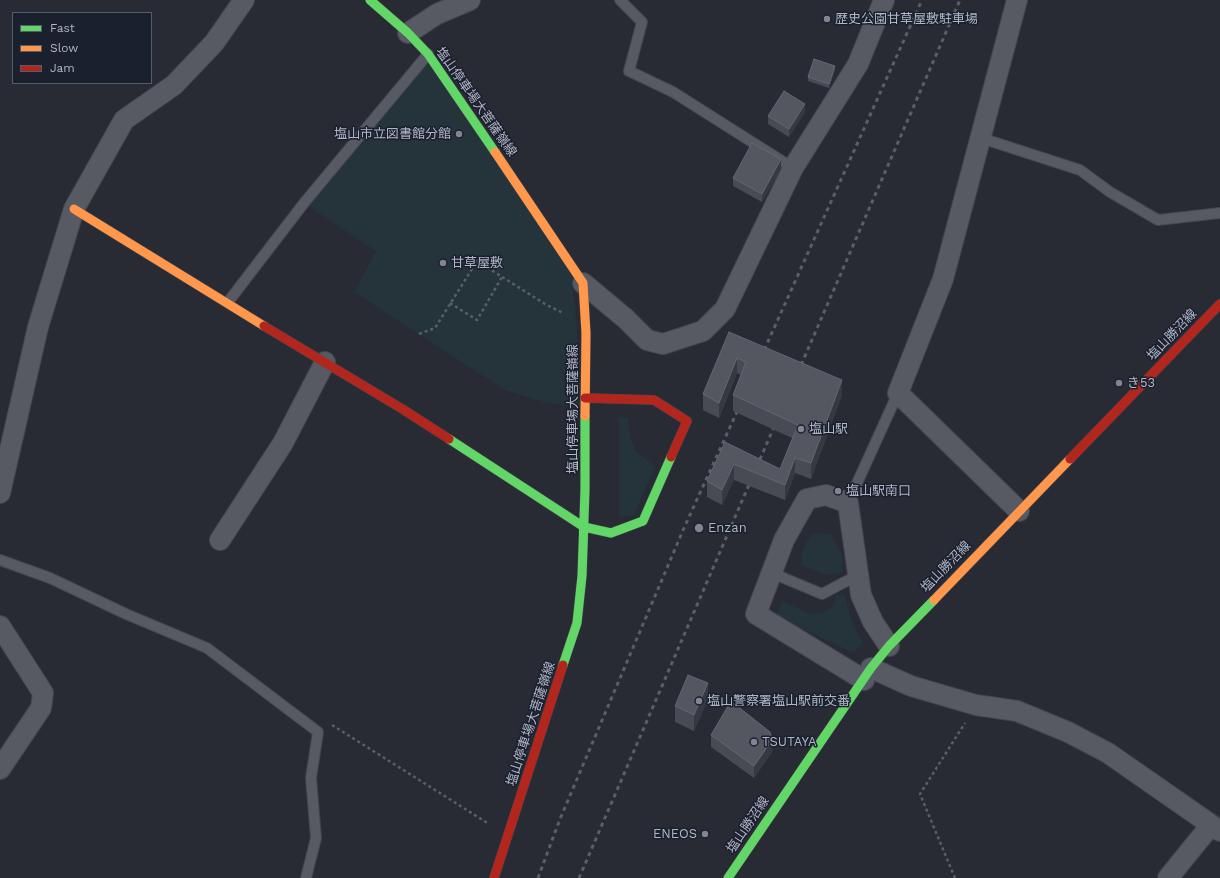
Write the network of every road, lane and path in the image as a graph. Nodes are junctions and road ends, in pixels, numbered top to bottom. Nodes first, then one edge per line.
1 (244, 0) edge
2 (370, 0) edge
3 (470, 0) edge
4 (620, 0) edge
5 (884, 0) edge
6 (1017, 0) edge
7 (408, 33) junction
8 (428, 54) junction
9 (981, 138) junction
10 (793, 168) junction
11 (74, 208) junction
12 (1220, 214) edge
13 (502, 277) junction
14 (583, 283) junction
15 (228, 302) junction
16 (450, 303) junction
17 (1220, 304) edge
18 (586, 325) junction
19 (419, 334) dead end
20 (325, 362) junction
21 (898, 393) junction
22 (585, 398) junction
23 (0, 493) edge
24 (848, 503) junction
25 (1019, 511) junction
26 (584, 527) junction
27 (220, 540) dead end
28 (0, 560) edge
29 (772, 573) junction
30 (858, 575) junction
31 (0, 626) edge
32 (889, 646) junction
33 (868, 674) junction
34 (976, 705) junction
35 (318, 732) junction
36 (0, 769) edge
37 (1218, 829) edge
38 (508, 836) junction
39 (306, 878) edge
40 (494, 878) edge
41 (728, 878) edge
42 (955, 878) edge
43 (1168, 878) edge

1 - 11 street
2 - 7 main road, 塩山停車場大菩薩嶺線
3 - 7 street
4 - 10 lane
5 - 10 street
6 - 9 street
7 - 8 main road, 塩山停車場大菩薩嶺線
8 - 14 main road, 塩山停車場大菩薩嶺線
8 - 15 lane
9 - 12 lane
9 - 21 street
10 - 14 street
11 - 15 main road
11 - 23 street
13 - 16 path
13 - 16 path
13 - 18 path
14 - 18 main road, 塩山停車場大菩薩嶺線
15 - 20 main road
16 - 19 path
17 - 25 main road, 塩山勝沼線
18 - 22 main road, 塩山停車場大菩薩嶺線
20 - 26 main road
20 - 27 street
21 - 24 lane
21 - 25 street
22 - 26 main road, 塩山停車場大菩薩嶺線
22 - 26 main road
24 - 29 street
24 - 30 street
25 - 32 main road, 塩山勝沼線
26 - 38 main road, 塩山停車場大菩薩嶺線
28 - 35 lane
29 - 30 lane
29 - 33 street
30 - 32 street
31 - 36 street
32 - 33 main road, 塩山勝沼線
33 - 34 street
33 - 41 main road, 塩山勝沼線
34 - 37 street
34 - 42 path
35 - 38 path
35 - 39 lane
37 - 43 street
38 - 40 main road, 塩山停車場大菩薩嶺線

